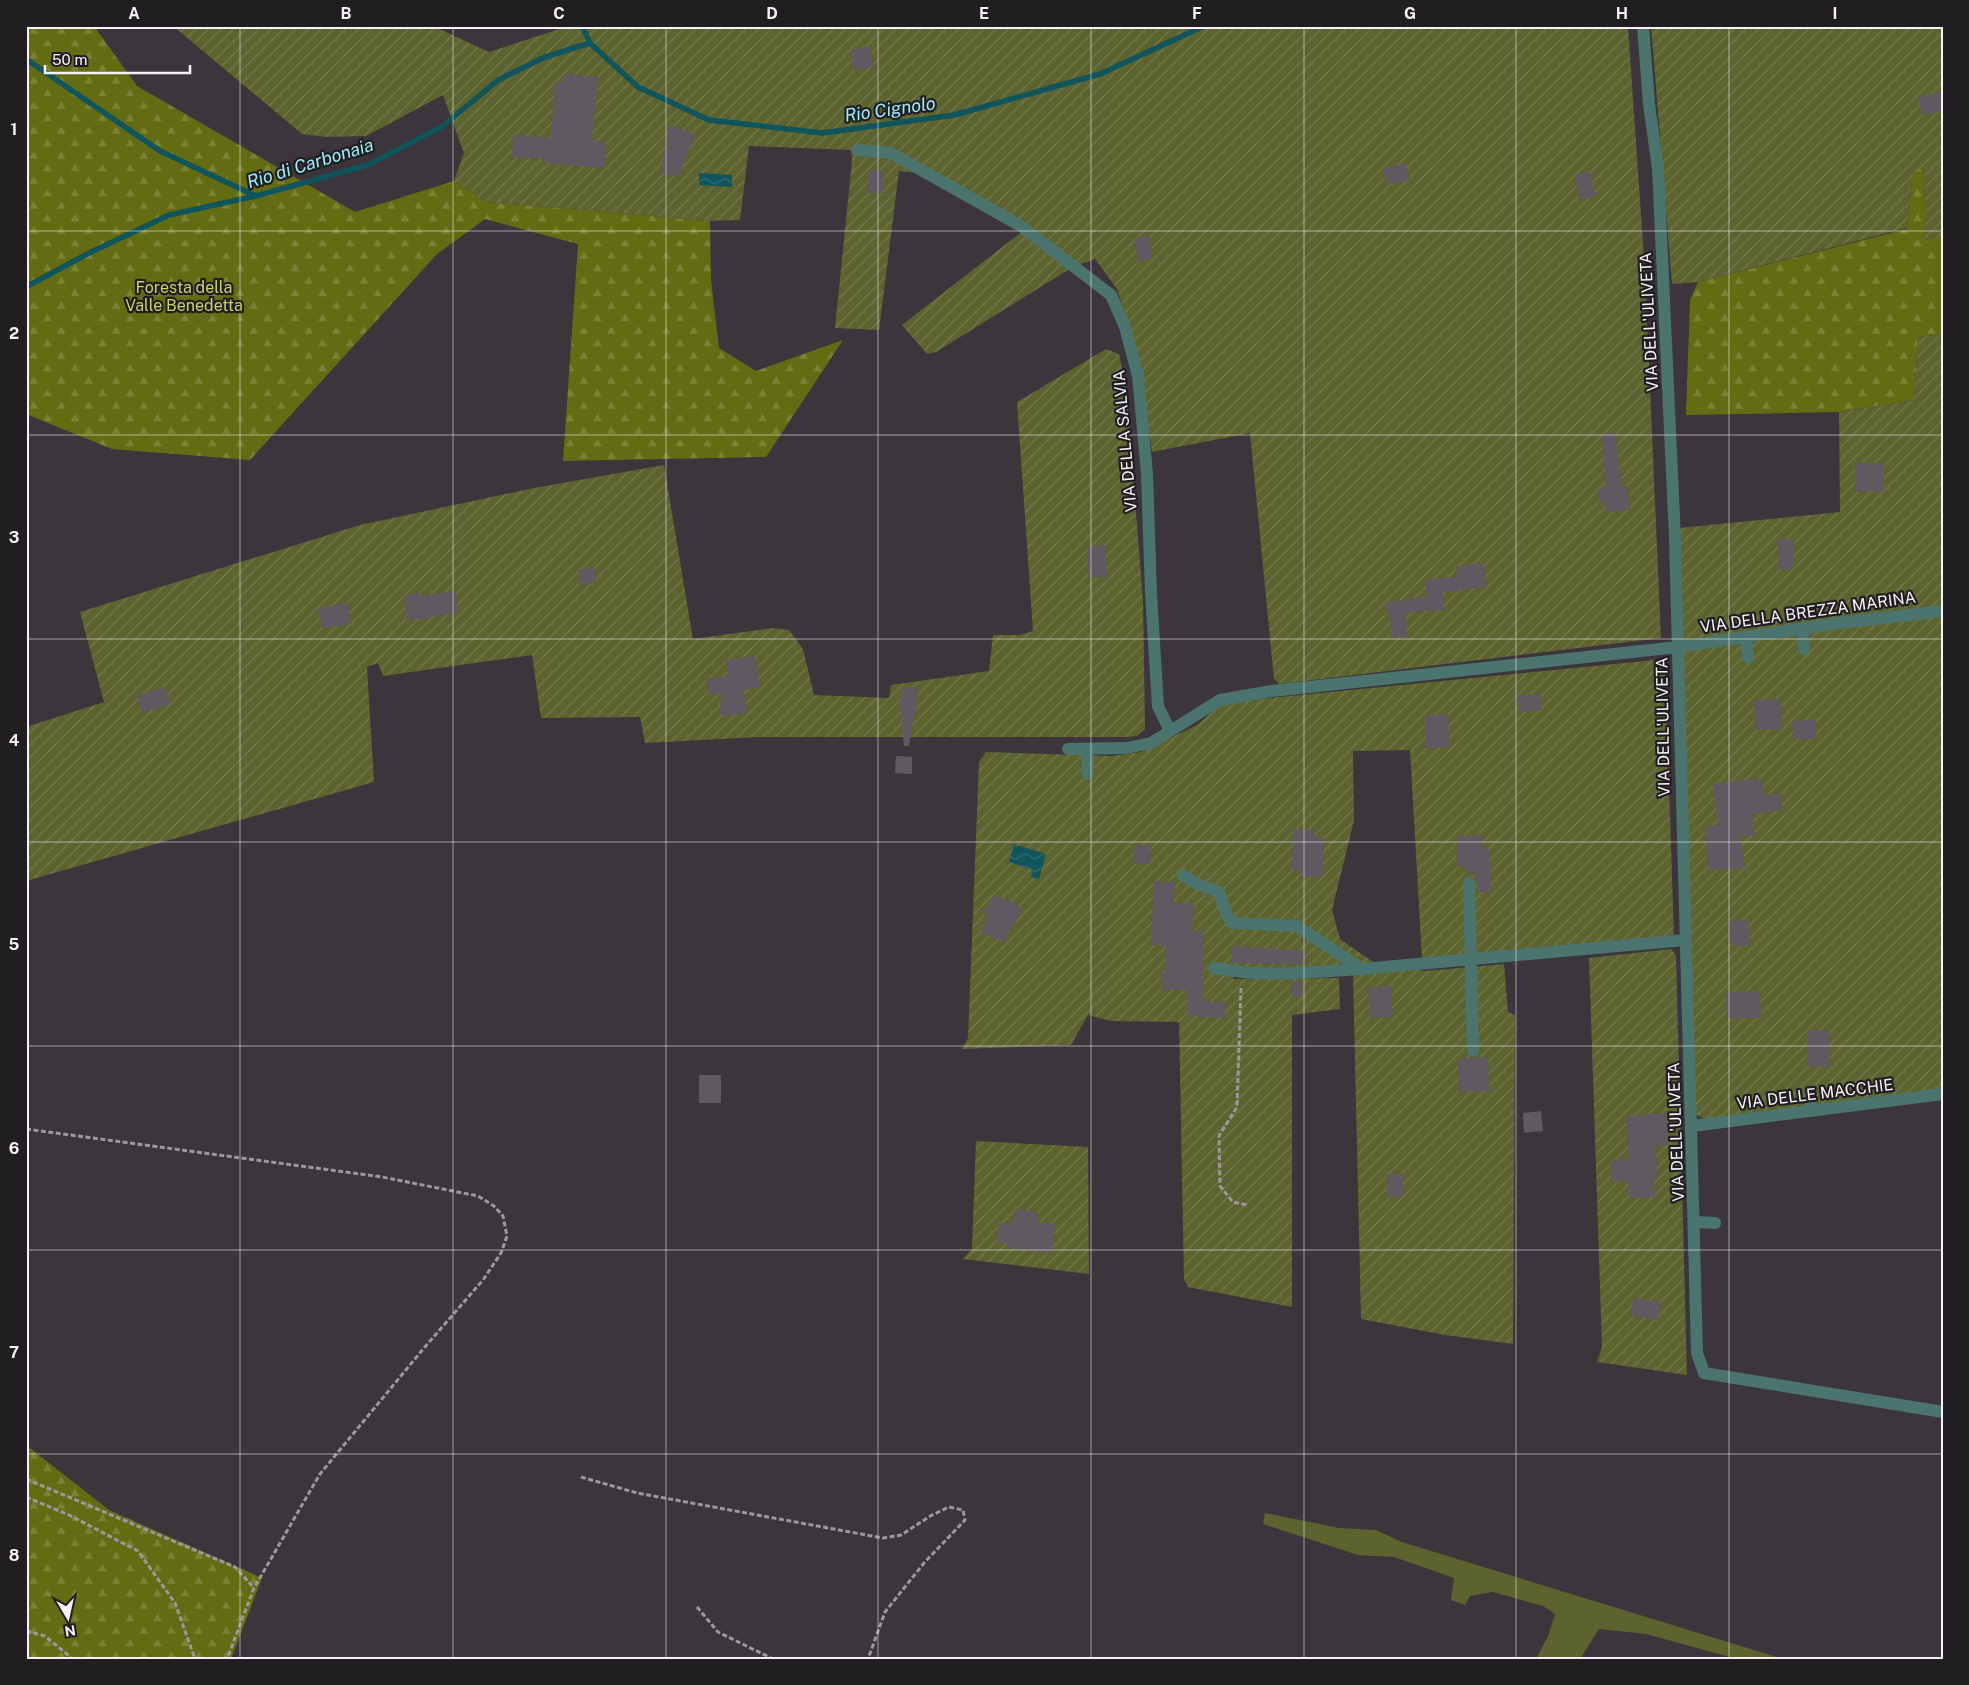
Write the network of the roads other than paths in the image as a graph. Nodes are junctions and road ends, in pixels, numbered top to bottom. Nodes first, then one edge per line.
1 (1643, 26) edge
2 (857, 150) dead end
3 (1943, 611) edge
4 (1795, 627) junction
5 (1746, 636) junction
6 (1678, 647) junction
7 (1804, 648) dead end
8 (1748, 657) dead end
9 (1170, 731) junction
10 (1068, 749) dead end
11 (1088, 749) junction
12 (1088, 774) dead end
13 (1183, 875) dead end
14 (1469, 883) dead end
15 (1685, 940) junction
16 (1471, 960) junction
17 (1214, 968) dead end
18 (1362, 969) junction
19 (1473, 1051) dead end
20 (1943, 1094) edge
21 (1810, 1095) dead end
22 (1811, 1111) junction
23 (1692, 1126) junction
24 (1695, 1222) junction
25 (1715, 1223) dead end
26 (1943, 1412) edge

1 - 6 street, VIA DELL'ULIVETA
2 - 9 street, VIA DELLA SALVIA
3 - 4 street, VIA DELLA BREZZA MARINA
4 - 5 street, VIA DELLA BREZZA MARINA
4 - 7 street
5 - 6 street, VIA DELLA BREZZA MARINA
5 - 8 street
6 - 9 street, VIA DELL'ULIVETA
6 - 15 street, VIA DELL'ULIVETA
9 - 11 street, VIA DELL'ULIVETA
10 - 11 street, VIA DELL'ULIVETA
11 - 12 street
13 - 18 street
14 - 16 street
15 - 16 street
15 - 23 street, VIA DELL'ULIVETA
16 - 18 street
16 - 19 street
17 - 18 street
20 - 22 street, VIA DELLE MACCHIE
21 - 22 street
22 - 23 street, VIA DELLE MACCHIE
23 - 24 street, VIA DELL'ULIVETA
24 - 25 street
24 - 26 street, VIA DELL'ULIVETA

